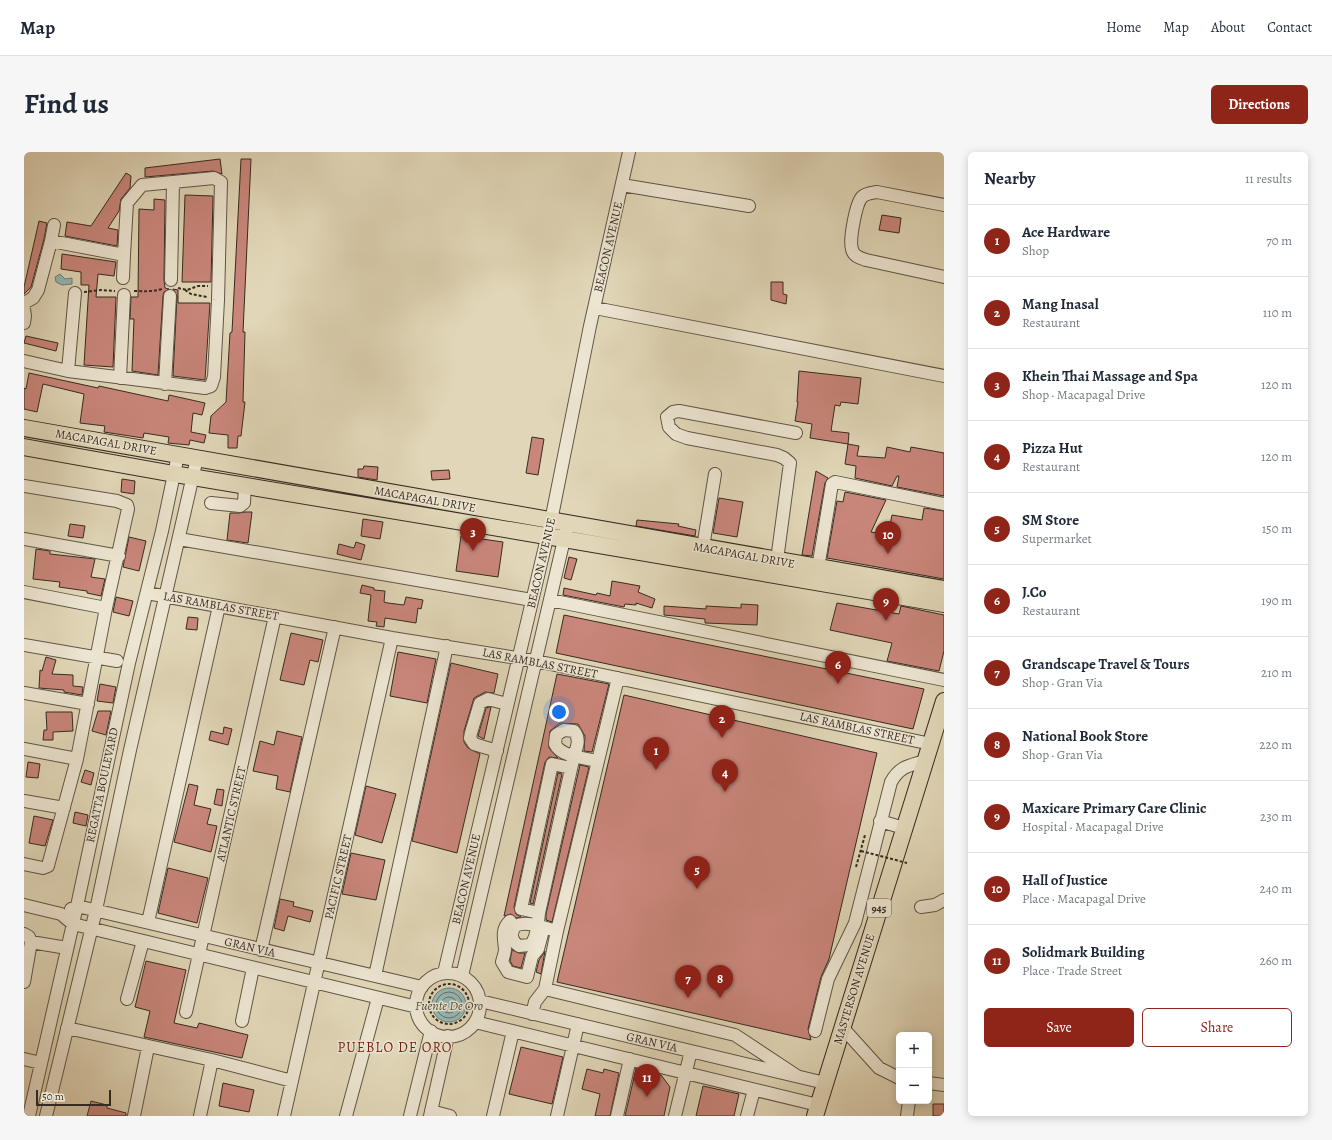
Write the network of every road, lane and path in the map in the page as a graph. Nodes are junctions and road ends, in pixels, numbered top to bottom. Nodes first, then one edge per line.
1 (629, 152) edge
2 (173, 182) junction
3 (622, 184) junction
4 (944, 205) edge
5 (749, 206) dead end
6 (54, 225) dead end
7 (51, 241) junction
8 (124, 255) junction
9 (944, 277) edge
10 (123, 278) dead end
11 (219, 286) junction
12 (169, 288) junction
13 (181, 288) junction
14 (124, 292) junction
15 (75, 293) joint
16 (218, 300) junction
17 (24, 303) edge
18 (595, 308) junction
19 (24, 310) edge
20 (24, 323) edge
21 (24, 361) edge
22 (68, 371) junction
23 (944, 376) edge
24 (120, 378) junction
25 (165, 384) junction
26 (24, 428) edge
27 (796, 433) dead end
28 (24, 447) edge
29 (178, 455) junction
30 (197, 458) junction
31 (174, 474) junction
32 (715, 474) dead end
33 (193, 478) junction
34 (24, 486) edge
35 (245, 486) junction
36 (211, 503) dead end
37 (944, 504) edge
38 (549, 528) junction
39 (566, 531) junction
40 (24, 539) edge
41 (179, 539) junction
42 (703, 547) junction
43 (119, 556) junction
44 (777, 560) junction
45 (818, 568) junction
46 (944, 589) edge
47 (24, 592) edge
48 (147, 593) junction
49 (166, 597) junction
50 (532, 600) junction
51 (550, 600) junction
52 (944, 604) edge
53 (219, 606) junction
54 (106, 608) junction
55 (275, 616) junction
56 (335, 627) junction
57 (392, 638) junction
58 (24, 645) edge
59 (447, 646) junction
60 (97, 658) junction
61 (518, 658) junction
62 (536, 661) junction
63 (117, 662) dead end
64 (618, 678) junction
65 (944, 680) edge
66 (24, 693) edge
67 (944, 701) edge
68 (88, 704) junction
69 (507, 704) junction
70 (931, 744) junction
71 (110, 746) junction
72 (24, 749) edge
73 (130, 750) junction
74 (497, 751) junction
75 (77, 758) junction
76 (598, 761) junction
77 (925, 761) junction
78 (571, 768) junction
79 (24, 801) edge
80 (64, 808) junction
81 (880, 821) junction
82 (904, 828) junction
83 (865, 835) dead end
84 (861, 851) junction
85 (24, 864) edge
86 (907, 864) dead end
87 (856, 867) dead end
88 (944, 900) edge
89 (24, 905) edge
90 (77, 906) junction
91 (921, 907) dead end
92 (521, 909) junction
93 (96, 910) junction
94 (540, 913) junction
95 (61, 914) junction
96 (148, 922) junction
97 (855, 922) junction
98 (73, 924) junction
99 (874, 926) junction
100 (91, 928) junction
101 (557, 931) junction
102 (204, 936) junction
103 (28, 938) edge
104 (142, 941) junction
105 (68, 948) junction
106 (261, 950) junction
107 (199, 954) junction
108 (319, 963) junction
109 (253, 968) junction
110 (444, 973) junction
111 (375, 976) junction
112 (462, 976) junction
113 (24, 982) edge
114 (315, 983) junction
115 (422, 987) junction
116 (545, 989) junction
117 (378, 998) junction
118 (127, 999) dead end
119 (480, 1001) junction
120 (417, 1007) junction
121 (186, 1012) dead end
122 (431, 1014) joint
123 (532, 1014) junction
124 (242, 1021) dead end
125 (475, 1022) junction
126 (578, 1024) junction
127 (842, 1027) junction
128 (67, 1028) junction
129 (430, 1031) junction
130 (513, 1031) junction
131 (815, 1031) dead end
132 (448, 1036) junction
133 (573, 1045) junction
134 (148, 1047) junction
135 (691, 1051) junction
136 (24, 1059) edge
137 (630, 1059) junction
138 (212, 1060) junction
139 (41, 1063) junction
140 (686, 1073) junction
141 (797, 1076) junction
142 (896, 1076) edge
143 (292, 1081) junction
144 (825, 1083) junction
145 (932, 1083) edge
146 (944, 1085) edge
147 (754, 1090) junction
148 (909, 1104) edge
149 (816, 1110) edge
150 (431, 1114) edge
151 (29, 1116) edge
152 (46, 1116) edge
153 (134, 1116) edge
154 (200, 1116) edge
155 (284, 1116) edge
156 (346, 1116) edge
157 (410, 1116) edge
158 (450, 1116) edge
159 (493, 1116) edge
160 (557, 1116) edge
161 (617, 1116) edge
162 (676, 1116) edge
163 (747, 1116) edge
164 (907, 1116) edge

1 - 3 street, BEACON AVENUE
2 - 8 street
2 - 11 street
2 - 12 street
3 - 5 street
3 - 18 street, BEACON AVENUE
4 - 9 street
6 - 7 street
7 - 8 street
7 - 17 street
8 - 10 street
11 - 13 path
11 - 16 street
12 - 13 path
12 - 14 path
12 - 25 street
13 - 16 path
14 - 15 path
14 - 24 street
15 - 22 street
16 - 25 street
18 - 23 street
18 - 38 street, BEACON AVENUE
19 - 20 street
21 - 22 street
22 - 24 street
24 - 25 street
26 - 29 main road, MACAPAGAL DRIVE
27 - 44 street
28 - 31 main road, MACAPAGAL DRIVE
29 - 30 main road, MACAPAGAL DRIVE
29 - 31 street, REGATTA BOULEVARD
30 - 33 street, REGATTA BOULEVARD
30 - 38 main road, MACAPAGAL DRIVE
31 - 33 main road, MACAPAGAL DRIVE
31 - 48 street, REGATTA BOULEVARD
32 - 42 street
33 - 35 main road, MACAPAGAL DRIVE
33 - 41 street, REGATTA BOULEVARD
34 - 43 street
35 - 36 street
35 - 38 main road, MACAPAGAL DRIVE
37 - 45 street
38 - 39 main road, MACAPAGAL DRIVE
38 - 50 street, BEACON AVENUE
39 - 42 main road, MACAPAGAL DRIVE
39 - 51 street, BEACON AVENUE
39 - 52 main road, MACAPAGAL DRIVE
40 - 43 street
41 - 49 street, REGATTA BOULEVARD
41 - 50 street
42 - 44 main road, MACAPAGAL DRIVE
43 - 54 street
44 - 45 main road, MACAPAGAL DRIVE
45 - 46 main road, MACAPAGAL DRIVE
47 - 54 street
48 - 49 street, LAS RAMBLAS STREET
48 - 71 street, REGATTA BOULEVARD
49 - 53 street, LAS RAMBLAS STREET
49 - 73 street, REGATTA BOULEVARD
50 - 61 street, BEACON AVENUE
51 - 62 street, BEACON AVENUE
51 - 65 street
53 - 55 street, LAS RAMBLAS STREET
53 - 96 street
54 - 60 street
55 - 56 street, LAS RAMBLAS STREET
55 - 102 street, ATLANTIC STREET
56 - 57 street, LAS RAMBLAS STREET
56 - 106 street
57 - 59 street, LAS RAMBLAS STREET
57 - 108 street, PACIFIC STREET
58 - 60 street
59 - 61 street, LAS RAMBLAS STREET
59 - 111 street
60 - 63 street
60 - 68 street
61 - 62 street, LAS RAMBLAS STREET
61 - 69 street, BEACON AVENUE
62 - 64 street, LAS RAMBLAS STREET
62 - 112 street, BEACON AVENUE
64 - 70 street, LAS RAMBLAS STREET
64 - 76 street
66 - 68 street
67 - 70 main road, MASTERSON AVENUE / 945
68 - 75 street
69 - 74 street, BEACON AVENUE
69 - 74 street
70 - 77 main road, MASTERSON AVENUE / 945
71 - 73 street
71 - 90 street, REGATTA BOULEVARD
72 - 75 street
73 - 93 street, REGATTA BOULEVARD
74 - 110 street, BEACON AVENUE
75 - 80 street
76 - 78 street
76 - 101 street
77 - 81 street
77 - 82 main road, MASTERSON AVENUE / 945
78 - 92 street
78 - 94 street
79 - 80 street
80 - 85 street
81 - 82 street
81 - 97 street
82 - 99 main road, MASTERSON AVENUE / 945
83 - 84 path
84 - 86 path, bridge
84 - 87 path
88 - 91 street
89 - 95 street
90 - 93 street, GRAN VIA
90 - 95 street
90 - 98 street, REGATTA BOULEVARD
92 - 94 street
92 - 94 street
93 - 96 street, GRAN VIA
93 - 100 street, REGATTA BOULEVARD
94 - 101 street
95 - 98 street
96 - 102 street, GRAN VIA
97 - 99 street
97 - 131 street
98 - 100 street, GRAN VIA
98 - 105 street, REGATTA BOULEVARD
99 - 127 main road, MASTERSON AVENUE / 945
100 - 104 street, GRAN VIA
100 - 128 street, REGATTA BOULEVARD
101 - 116 street
102 - 106 street, GRAN VIA
102 - 107 street, ATLANTIC STREET
103 - 105 street
103 - 113 street
104 - 107 street, GRAN VIA
104 - 118 street
105 - 139 street, REGATTA BOULEVARD
106 - 108 street, GRAN VIA
107 - 109 street, GRAN VIA
107 - 121 street, ATLANTIC STREET
108 - 111 street, GRAN VIA
108 - 114 street, PACIFIC STREET
109 - 114 street, GRAN VIA
109 - 124 street
110 - 112 street
110 - 115 street
111 - 115 street, GRAN VIA
112 - 119 street
114 - 117 street, GRAN VIA
114 - 143 street, PACIFIC STREET
115 - 120 street
116 - 123 street
116 - 141 street
117 - 120 street, GRAN VIA
117 - 156 street
119 - 123 street, GRAN VIA
119 - 125 street
120 - 129 street
122 - 122 path
123 - 126 street, GRAN VIA
125 - 130 street, GRAN VIA
125 - 132 street
126 - 133 street
126 - 135 street, GRAN VIA
127 - 142 street
127 - 144 main road, MASTERSON AVENUE / 945
128 - 134 street
128 - 152 street, REGATTA BOULEVARD
129 - 132 street
129 - 157 street
130 - 133 street, GRAN VIA
130 - 159 street
132 - 150 street
133 - 137 street, GRAN VIA
133 - 160 street
134 - 138 street
134 - 153 street
135 - 140 street
135 - 141 street, GRAN VIA
136 - 139 street
137 - 140 street, GRAN VIA
137 - 161 street
138 - 143 street
138 - 154 street
139 - 151 street, REGATTA BOULEVARD
140 - 147 street, GRAN VIA
140 - 162 street
141 - 144 street, GRAN VIA
143 - 155 street, PACIFIC STREET
144 - 149 main road, MASTERSON AVENUE / 945
145 - 146 street
147 - 149 street, GRAN VIA
147 - 163 street
148 - 164 street
150 - 158 street

